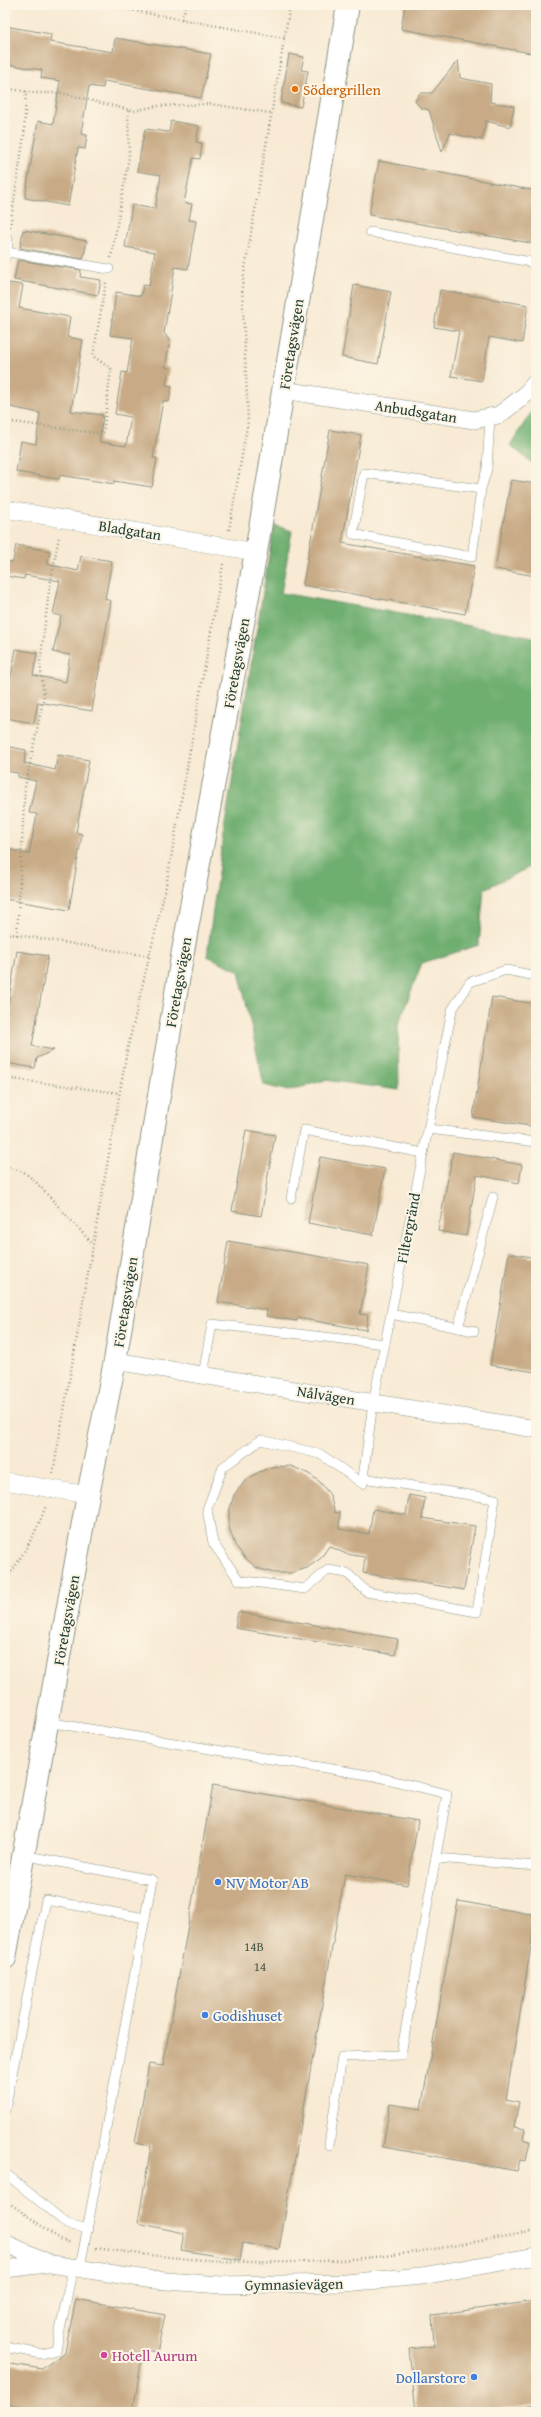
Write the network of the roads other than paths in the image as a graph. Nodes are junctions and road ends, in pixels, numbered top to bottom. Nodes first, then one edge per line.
1 (348, 5) edge
2 (370, 232) dead end
3 (6, 239) edge
4 (6, 255) edge
5 (536, 263) edge
6 (109, 269) road end
7 (536, 382) edge
8 (283, 390) junction
9 (490, 417) junction
10 (481, 488) junction
11 (5, 509) edge
12 (256, 552) junction
13 (536, 976) edge
14 (428, 1129) junction
15 (536, 1142) edge
16 (423, 1153) junction
17 (493, 1197) dead end
18 (291, 1198) dead end
19 (391, 1314) junction
20 (458, 1328) junction
21 (474, 1331) dead end
22 (385, 1344) junction
23 (116, 1361) junction
24 (203, 1375) junction
25 (373, 1403) junction
26 (536, 1429) edge
27 (363, 1478) junction
28 (5, 1481) edge
29 (88, 1495) junction
30 (47, 1722) junction
31 (23, 1855) junction
32 (436, 1858) junction
33 (536, 1866) edge
34 (144, 1918) junction
35 (5, 1958) edge
36 (5, 2110) edge
37 (329, 2145) dead end
38 (5, 2173) edge
39 (88, 2229) junction
40 (5, 2243) edge
41 (536, 2256) edge
42 (51, 2264) junction
43 (77, 2268) junction
44 (5, 2269) edge
45 (5, 2347) edge

1 - 8 street, Företagsvägen
2 - 5 lane
3 - 4 lane
4 - 6 lane
7 - 9 street, Anbudsgatan
8 - 9 street, Anbudsgatan
8 - 12 street, Företagsvägen
9 - 10 lane
10 - 10 lane
11 - 12 street, Bladgatan
12 - 23 street, Företagsvägen
13 - 14 lane, Filtergränd
14 - 15 lane
14 - 16 lane, Filtergränd
16 - 18 lane
16 - 19 lane, Filtergränd
17 - 20 lane
19 - 20 lane
19 - 22 lane, Filtergränd
20 - 21 lane
22 - 24 lane
22 - 25 lane, Filtergränd
23 - 24 street, Nålvägen
23 - 29 street, Företagsvägen
24 - 25 street, Nålvägen
25 - 26 street, Nålvägen
25 - 27 lane, Filtergränd
27 - 27 lane
28 - 29 street
29 - 30 street, Företagsvägen
30 - 31 street, Företagsvägen
30 - 32 lane
31 - 34 lane
31 - 35 street, Företagsvägen
32 - 33 lane
32 - 37 lane
34 - 36 lane
34 - 39 lane
38 - 39 lane
39 - 43 lane
40 - 42 street
41 - 43 street, Gymnasievägen
42 - 43 street, Gymnasievägen
42 - 44 street
43 - 45 lane

